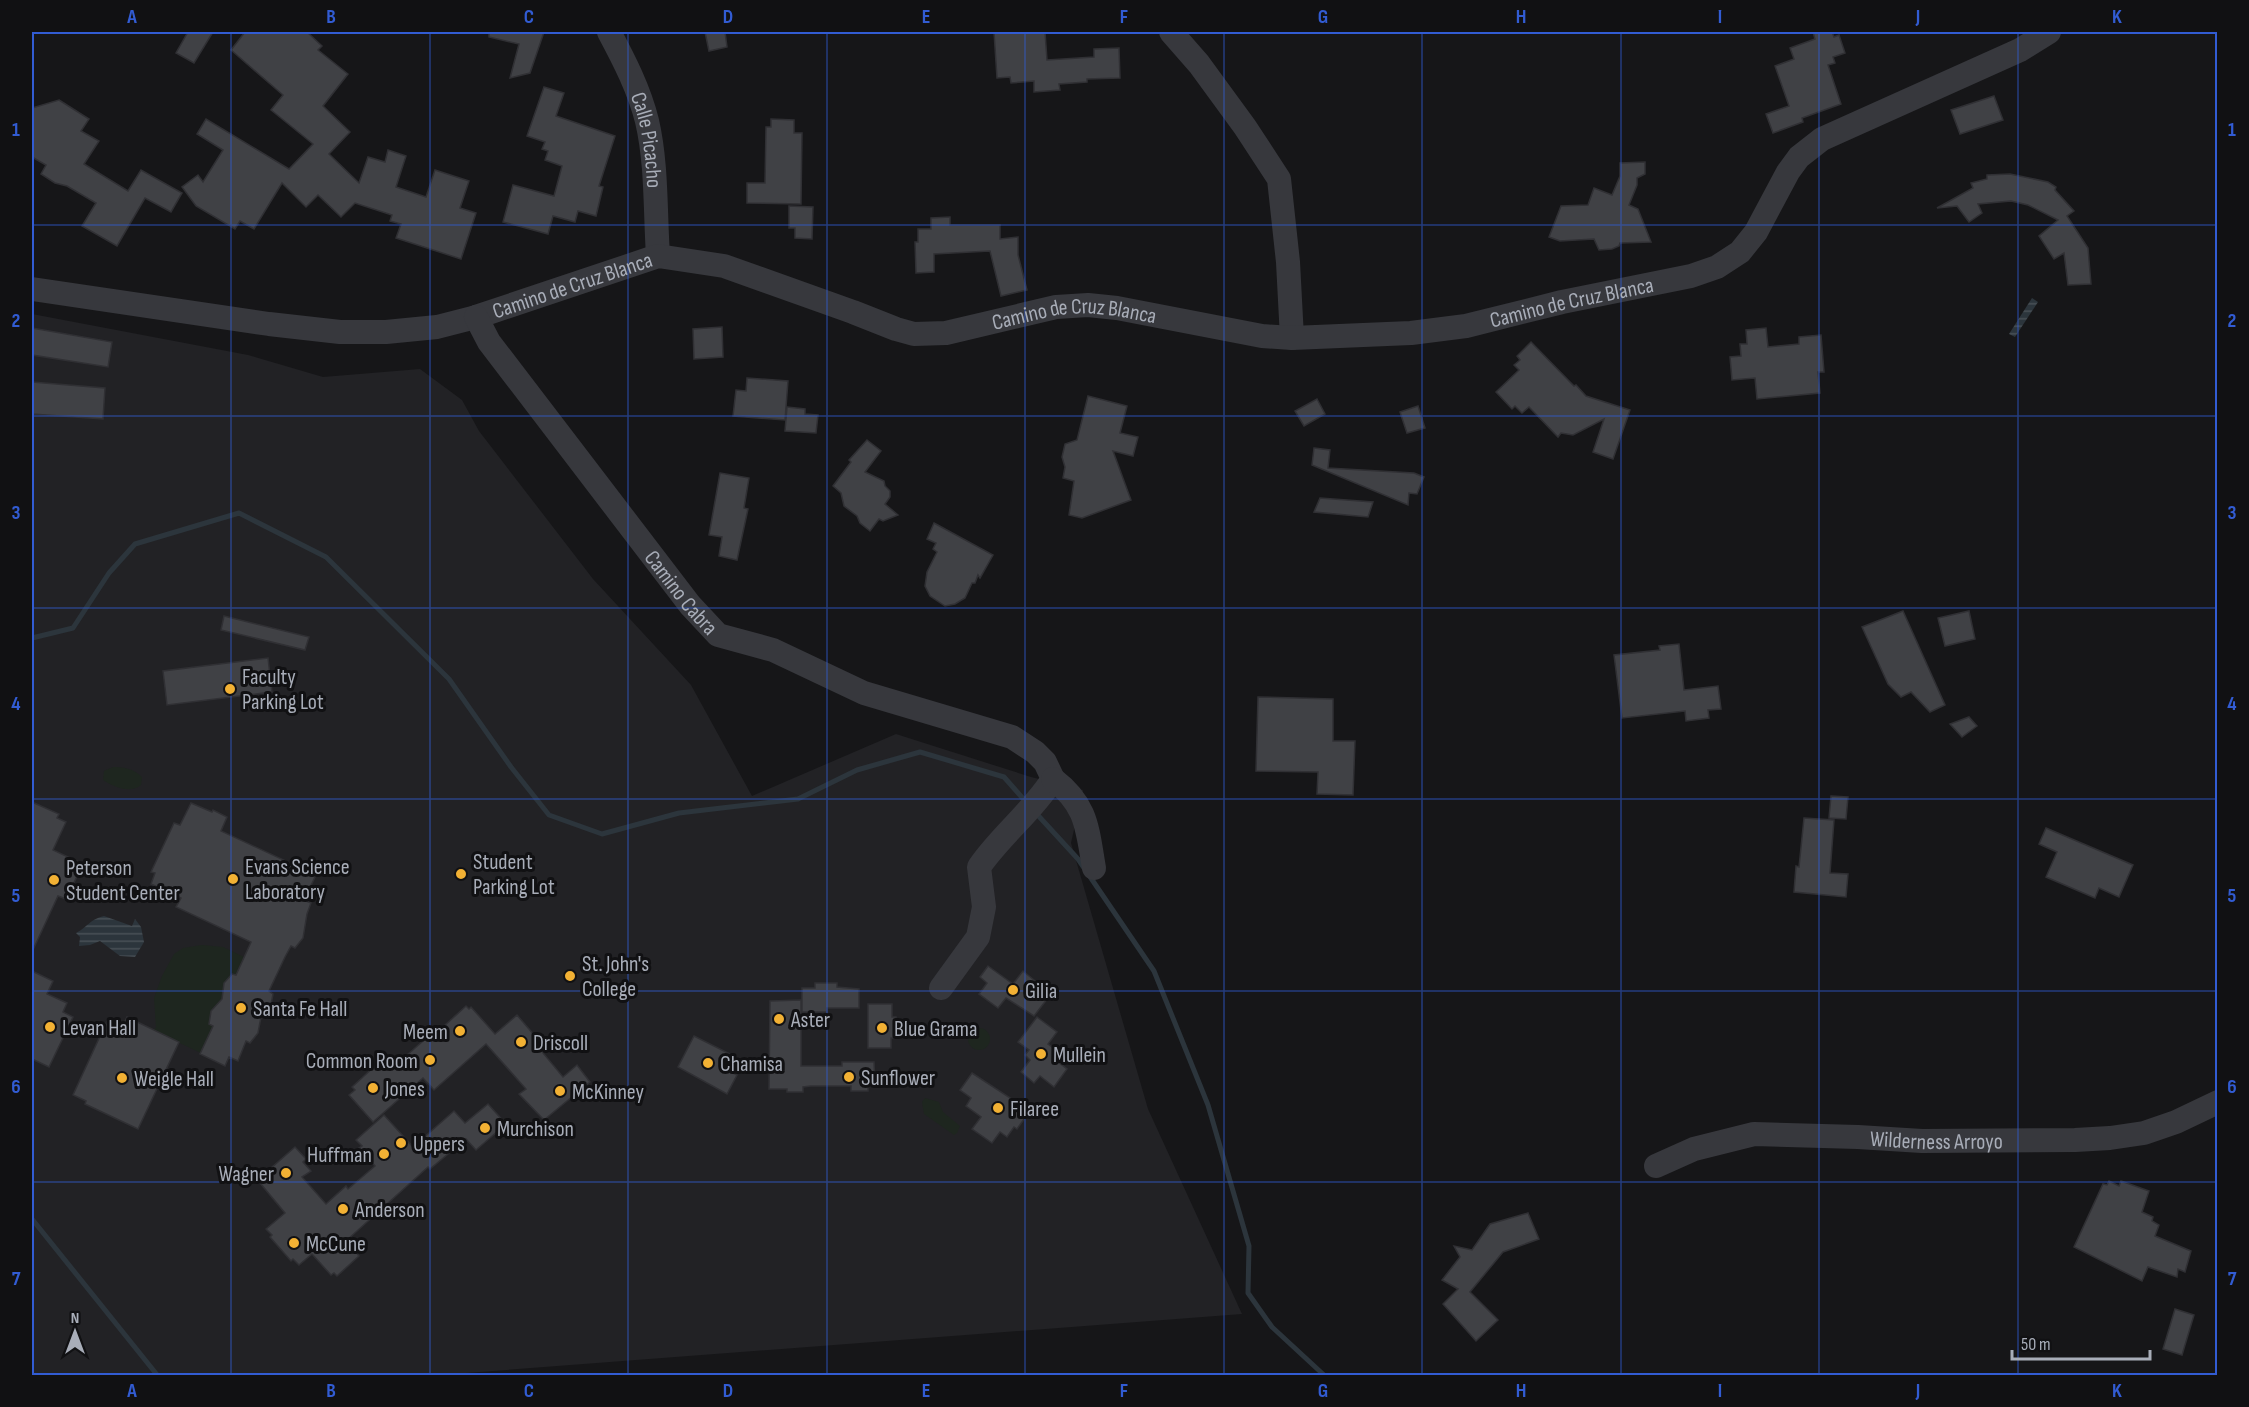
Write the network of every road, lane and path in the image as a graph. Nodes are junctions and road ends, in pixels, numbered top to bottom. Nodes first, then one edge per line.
1 (609, 32) edge
2 (1171, 32) edge
3 (2049, 32) edge
4 (658, 256) junction
5 (32, 289) edge
6 (476, 317) junction
7 (1292, 338) junction
8 (1047, 788) junction
9 (1094, 867) dead end
10 (941, 988) dead end
11 (2217, 1102) edge
12 (1656, 1166) dead end

1 - 4 street, Calle Picacho
2 - 7 street
3 - 7 street, Camino de Cruz Blanca
4 - 6 street, Camino de Cruz Blanca
4 - 7 street, Camino de Cruz Blanca
5 - 6 street, Camino de Cruz Blanca
6 - 8 street, Camino Cabra
8 - 9 street, Camino Cabra
8 - 10 street
11 - 12 street, Wilderness Arroyo

